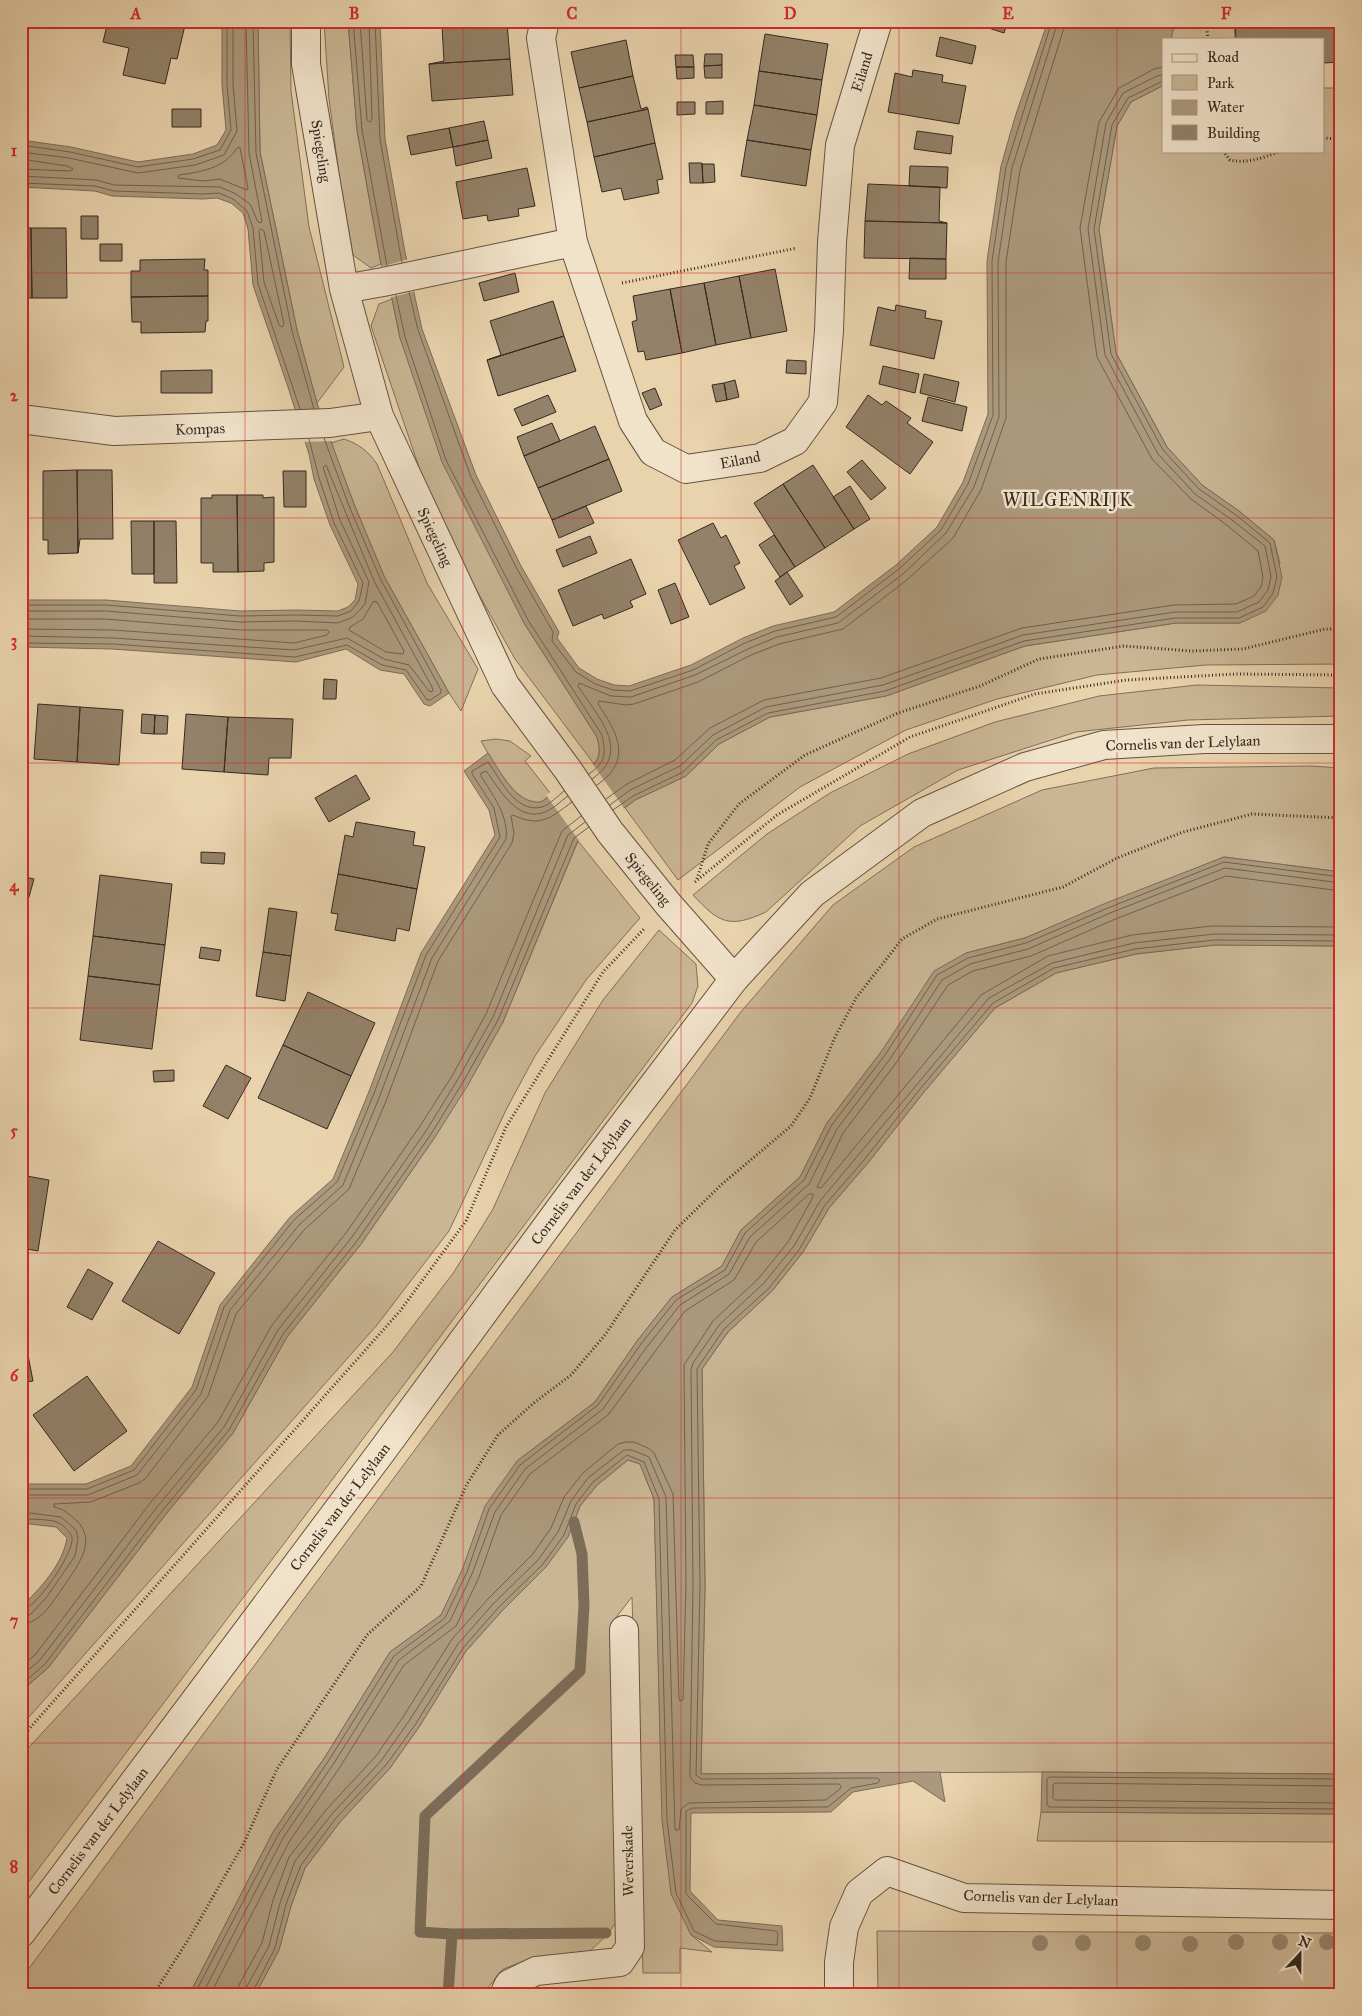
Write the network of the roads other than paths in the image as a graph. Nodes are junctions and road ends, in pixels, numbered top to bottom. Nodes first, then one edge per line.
1 (306, 21) edge
2 (545, 21) edge
3 (878, 21) edge
4 (573, 242) junction
5 (344, 289) junction
6 (378, 416) junction
7 (21, 419) edge
8 (1341, 739) edge
9 (734, 979) junction
10 (624, 1630) dead end
11 (1341, 1905) edge
12 (21, 1933) edge
13 (504, 1995) edge
14 (839, 1995) edge

1 - 5 street, Spiegeling
2 - 4 street, Eiland
3 - 4 street, Eiland
4 - 5 street
5 - 6 street, Spiegeling
6 - 7 street, Kompas
6 - 9 street, Spiegeling
8 - 9 street, Cornelis van der Lelylaan
9 - 12 street, Cornelis van der Lelylaan
10 - 13 street, Weverskade
11 - 14 street, Cornelis van der Lelylaan

